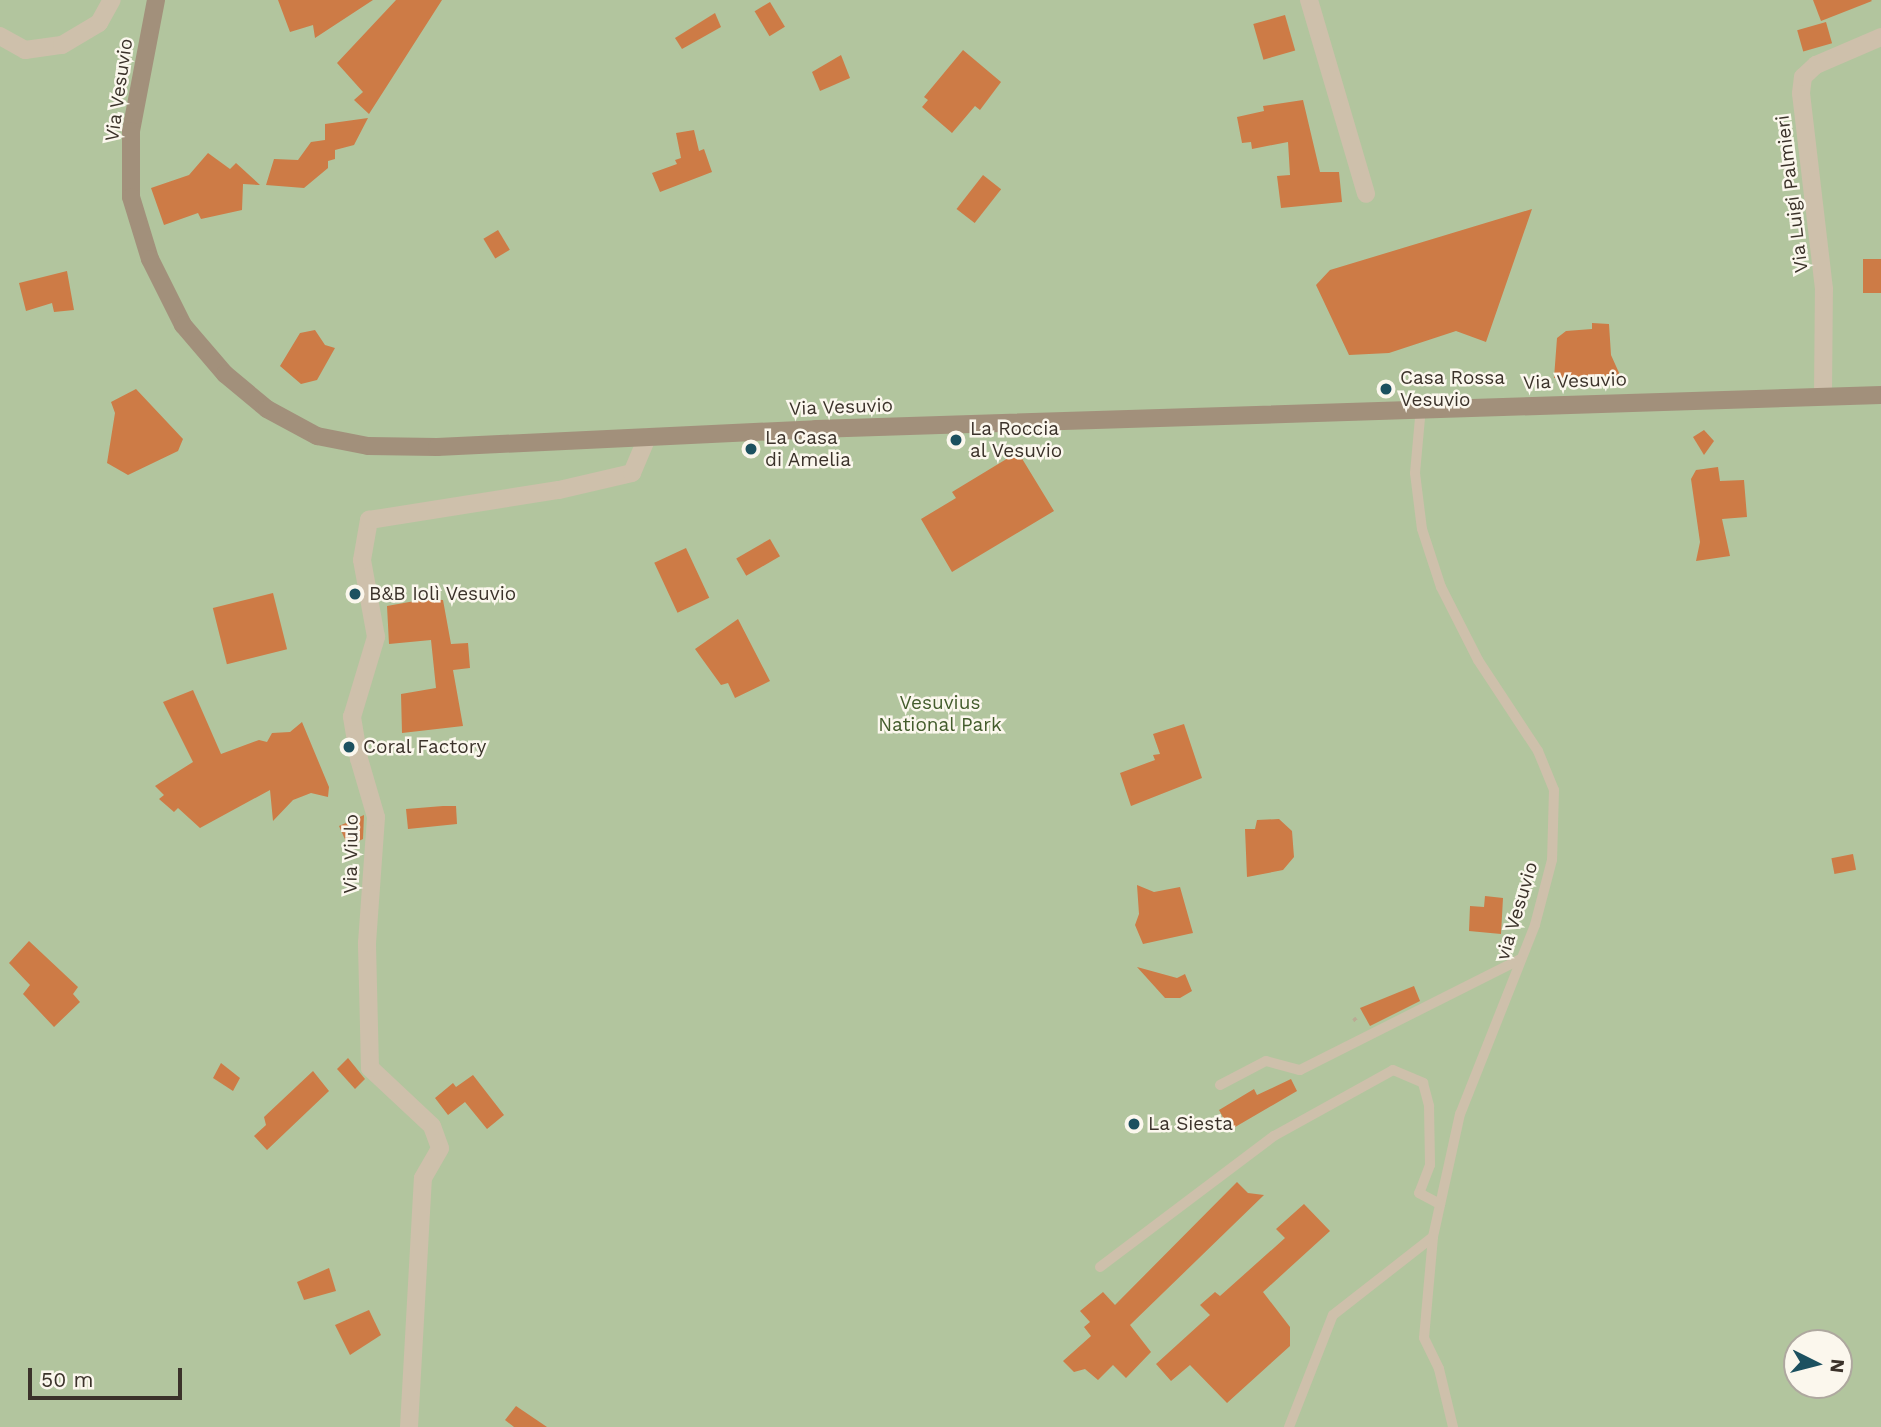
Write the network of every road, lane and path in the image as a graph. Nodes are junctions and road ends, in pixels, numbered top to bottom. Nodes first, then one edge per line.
1 (112, 0) edge
2 (156, 0) edge
3 (1309, 0) edge
4 (0, 36) edge
5 (1881, 37) edge
6 (1366, 194) dead end
7 (1823, 395) junction
8 (1881, 395) edge
9 (1421, 407) junction
10 (646, 437) junction
11 (1521, 959) junction
12 (1220, 1085) dead end
13 (1440, 1204) junction
14 (1433, 1237) junction
15 (1100, 1267) dead end
16 (410, 1427) edge
17 (1289, 1427) edge
18 (1453, 1427) edge

1 - 4 street
2 - 10 street, Via Vesuvio
3 - 6 street
5 - 7 street, Via Luigi Palmieri
7 - 8 street, Via Vesuvio
7 - 9 street, Via Vesuvio
9 - 10 street, Via Vesuvio
9 - 11 lane, via Vesuvio
10 - 16 street, Via Viulo
11 - 12 lane
11 - 13 lane, via Vesuvio
13 - 14 lane, via Vesuvio
13 - 15 lane
14 - 17 lane
14 - 18 lane, via Vesuvio

